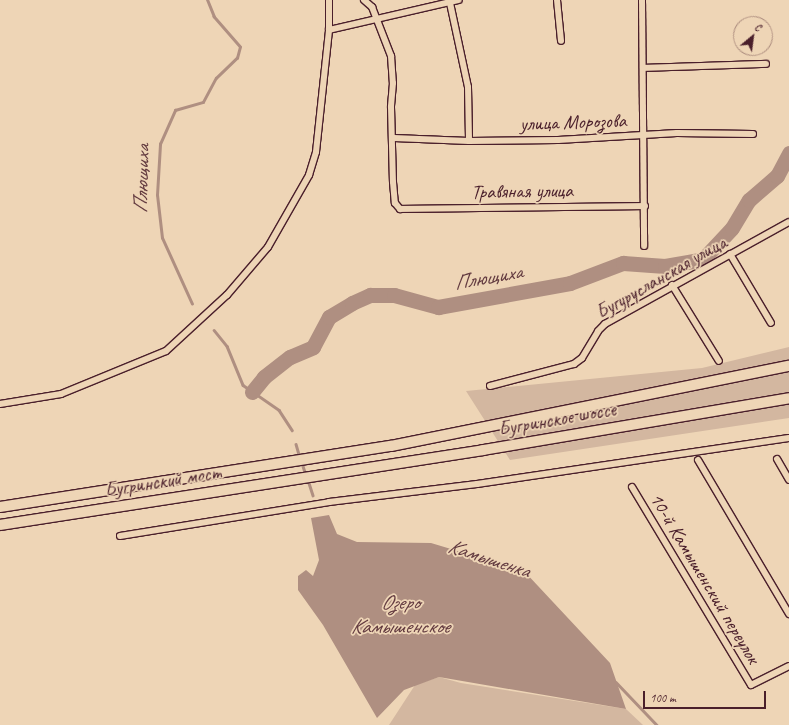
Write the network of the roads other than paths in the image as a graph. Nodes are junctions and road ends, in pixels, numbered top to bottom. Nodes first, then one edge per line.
1 (329, 0) edge
2 (364, 0) edge
3 (458, 0) edge
4 (557, 0) edge
5 (642, 0) edge
6 (450, 3) junction
7 (376, 21) junction
8 (329, 30) junction
9 (561, 41) dead end
10 (766, 64) dead end
11 (644, 68) junction
12 (753, 134) dead end
13 (644, 135) junction
14 (394, 138) junction
15 (469, 142) junction
16 (645, 206) junction
17 (789, 222) edge
18 (644, 246) dead end
19 (730, 254) junction
20 (672, 285) junction
21 (771, 323) dead end
22 (719, 361) dead end
23 (789, 366) edge
24 (490, 386) dead end
25 (789, 398) edge
26 (0, 404) edge
27 (789, 438) edge
28 (777, 459) dead end
29 (698, 460) dead end
30 (331, 473) joint
31 (789, 480) edge
32 (632, 487) dead end
33 (0, 507) edge
34 (0, 525) edge
35 (120, 536) dead end
36 (789, 614) edge
37 (789, 666) edge

1 - 8 street
2 - 7 street
3 - 6 street
4 - 9 street
5 - 11 street
6 - 7 street
6 - 15 street
7 - 8 street
7 - 14 street
8 - 26 street
10 - 11 street
11 - 13 street
12 - 13 street, улица Морозова
13 - 15 street, улица Морозова
13 - 16 street
14 - 15 street, улица Морозова
14 - 16 street, Травяная улица
16 - 18 street
17 - 19 street, Бугурусланская улица
19 - 20 street, Бугурусланская улица
19 - 21 street
20 - 22 street
20 - 24 street, Бугурусланская улица
23 - 33 main road
25 - 30 main road, Бугринское шоссе
27 - 35 street
28 - 31 street
29 - 36 street
30 - 34 main road, Бугринский мост
32 - 37 street, 10-й Камышенский переулок

